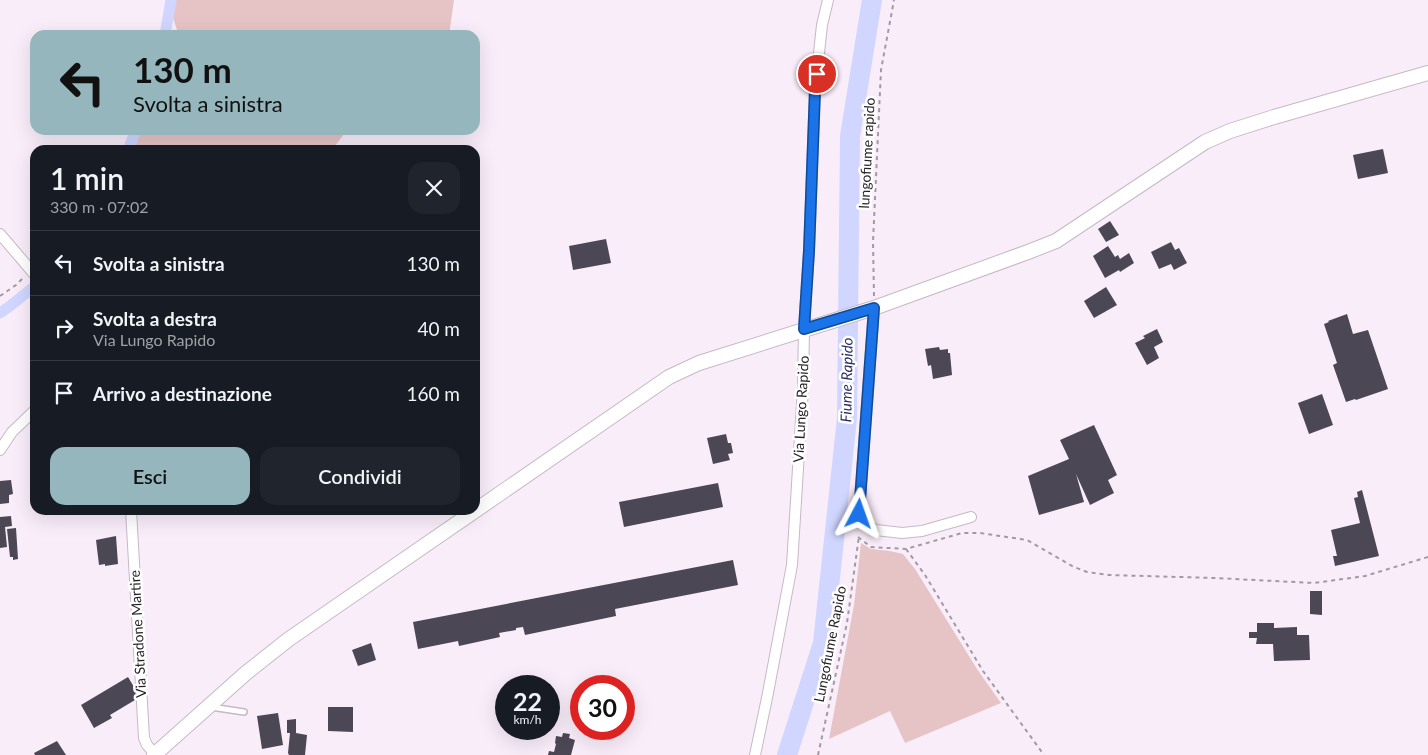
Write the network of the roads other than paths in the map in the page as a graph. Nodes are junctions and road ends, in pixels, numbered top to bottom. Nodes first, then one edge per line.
1 (828, 0) edge
2 (1428, 73) edge
3 (0, 234) edge
4 (30, 269) edge
5 (874, 308) junction
6 (809, 328) junction
7 (30, 415) edge
8 (0, 450) edge
9 (480, 507) edge
10 (131, 515) edge
11 (469, 515) edge
12 (971, 517) dead end
13 (208, 706) junction
14 (244, 712) dead end
15 (154, 755) edge
16 (755, 755) edge

1 - 6 street, Via Lungo Rapido
2 - 5 main road
3 - 4 street
5 - 6 main road
5 - 12 street
6 - 9 main road
6 - 16 street, Via Lungo Rapido
7 - 8 street
10 - 15 street, Via Stradone Martire
11 - 13 main road
13 - 14 lane
13 - 15 main road

